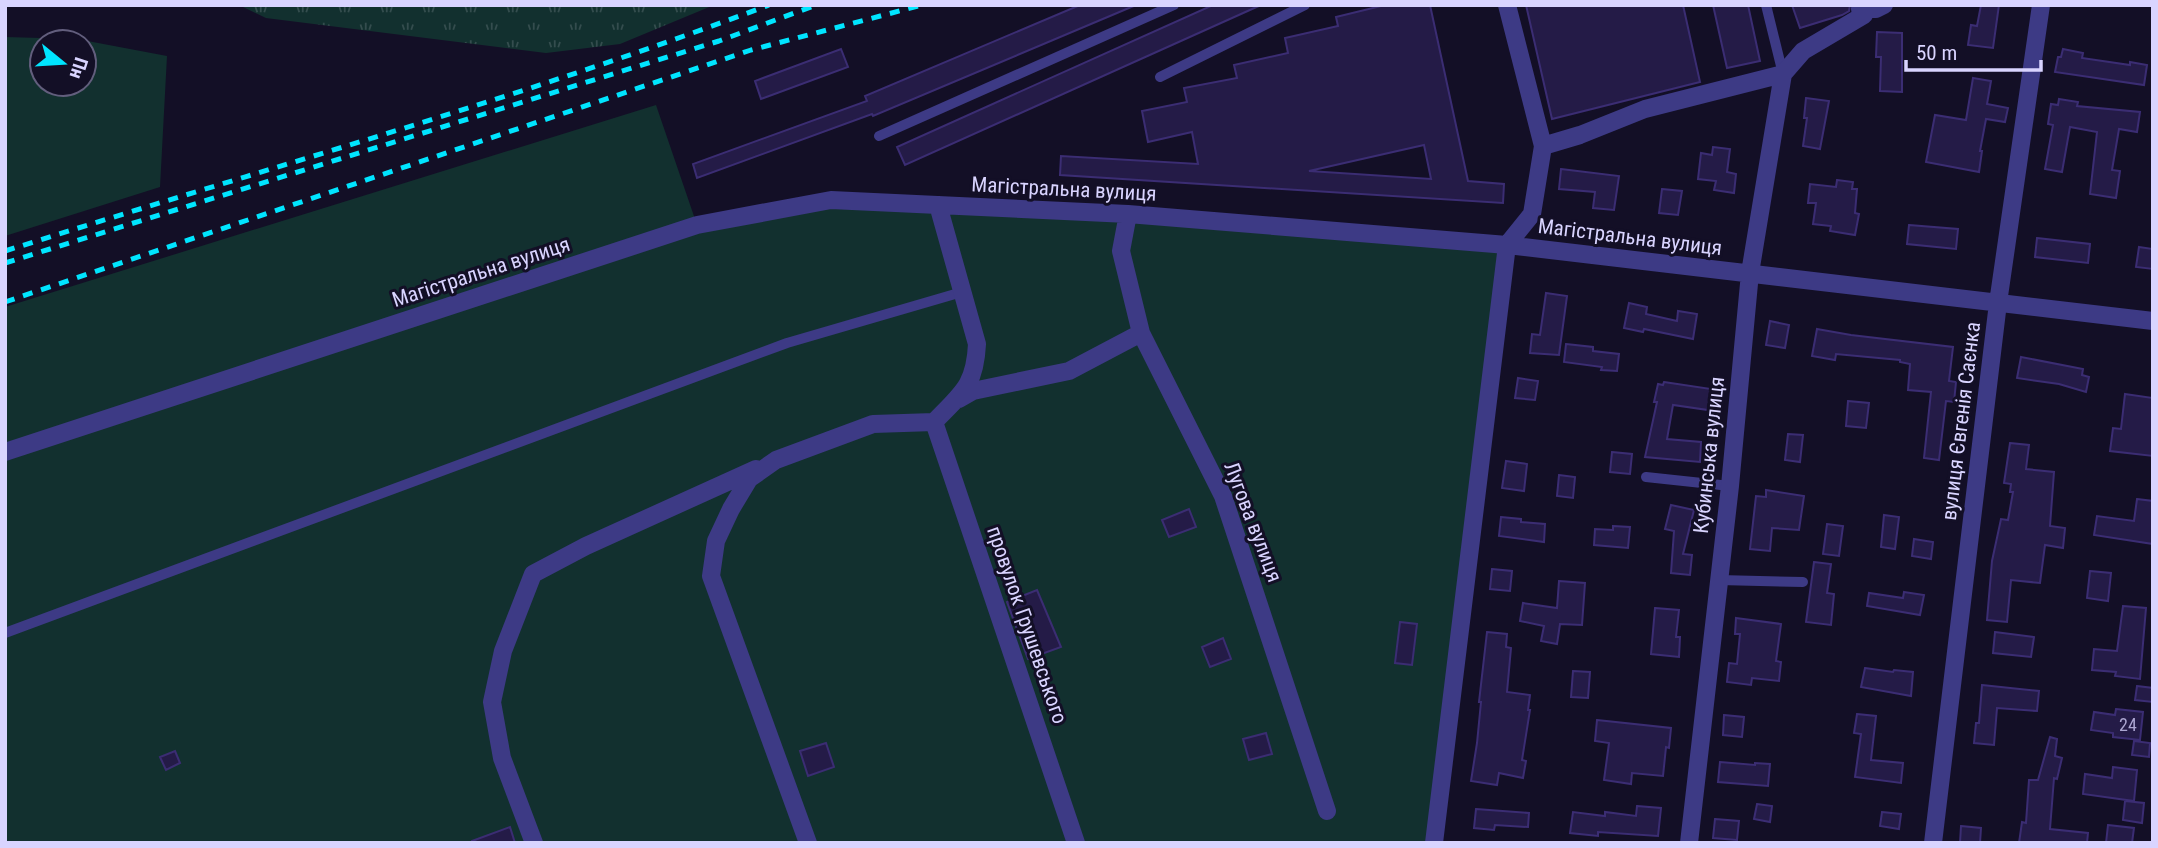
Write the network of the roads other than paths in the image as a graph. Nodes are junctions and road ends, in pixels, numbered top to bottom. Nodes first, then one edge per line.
1 (1174, 5) edge
2 (1305, 5) edge
3 (1507, 5) edge
4 (1766, 5) edge
5 (1884, 5) edge
6 (2041, 5) edge
7 (1783, 74) junction
8 (1160, 77) dead end
9 (879, 136) dead end
10 (1543, 146) junction
11 (938, 205) junction
12 (1128, 214) junction
13 (1507, 245) junction
14 (1750, 273) junction
15 (962, 292) junction
16 (1998, 303) junction
17 (2153, 321) edge
18 (1141, 333) junction
19 (955, 401) junction
20 (934, 422) junction
21 (5, 452) edge
22 (776, 460) junction
23 (1646, 477) dead end
24 (1730, 486) junction
25 (1719, 580) junction
26 (1803, 582) dead end
27 (5, 633) edge
28 (1327, 811) dead end
29 (534, 843) edge
30 (808, 843) edge
31 (1076, 843) edge
32 (1433, 843) edge
33 (1689, 843) edge
34 (1933, 843) edge

1 - 9 lane
2 - 8 lane
3 - 10 street
4 - 7 lane
5 - 7 street
6 - 16 street, вулиця Євгенія Саєнка
7 - 10 street
7 - 14 street, Кубинська вулиця
10 - 13 street
11 - 12 street, Магістральна вулиця
11 - 15 street
11 - 21 street, Магістральна вулиця
12 - 13 street, Магістральна вулиця
12 - 18 street, Лугова вулиця
13 - 14 street, Магістральна вулиця
13 - 32 street
14 - 16 street, Магістральна вулиця
14 - 24 street, Кубинська вулиця
15 - 19 street
15 - 27 lane
16 - 17 street, Магістральна вулиця
16 - 34 street, вулиця Євгенія Саєнка
18 - 19 street
18 - 28 street, Лугова вулиця
19 - 20 street
20 - 22 street
20 - 31 street, провулок Грушевського
22 - 29 street
22 - 30 street
23 - 24 lane
24 - 25 street, Кубинська вулиця
25 - 26 lane
25 - 33 street, Кубинська вулиця

